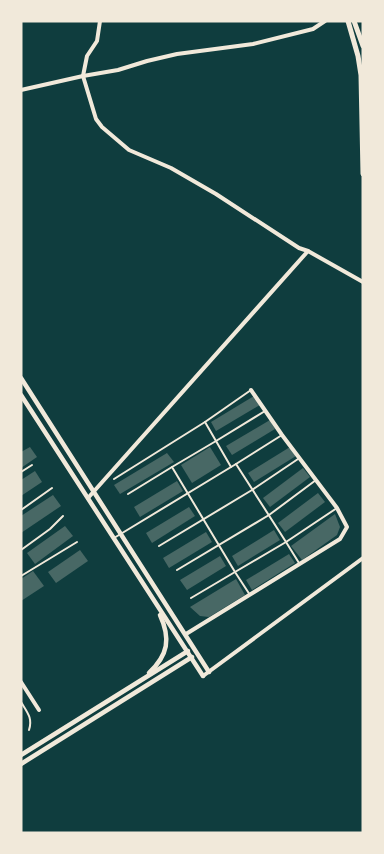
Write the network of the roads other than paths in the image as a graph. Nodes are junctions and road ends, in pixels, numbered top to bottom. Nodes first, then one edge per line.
1 (100, 21) edge
2 (325, 21) edge
3 (348, 21) edge
4 (354, 21) edge
5 (363, 46) edge
6 (83, 76) junction
7 (21, 90) edge
8 (362, 125) edge
9 (363, 174) edge
10 (308, 251) junction
11 (363, 282) edge
12 (21, 378) edge
13 (251, 390) joint
14 (21, 395) edge
15 (265, 411) junction
16 (205, 422) junction
17 (282, 435) junction
18 (216, 441) junction
19 (300, 458) junction
20 (236, 464) junction
21 (32, 465) dead end
22 (172, 467) junction
23 (232, 467) junction
24 (21, 472) edge
25 (114, 479) dead end
26 (316, 480) junction
27 (52, 488) dead end
28 (252, 490) junction
29 (94, 491) junction
30 (187, 493) junction
31 (128, 494) dead end
32 (88, 498) junction
33 (337, 508) junction
34 (21, 510) edge
35 (269, 515) junction
36 (63, 516) dead end
37 (203, 520) junction
38 (121, 534) junction
39 (114, 538) junction
40 (76, 542) dead end
41 (286, 542) junction
42 (219, 545) junction
43 (159, 546) dead end
44 (21, 550) edge
45 (363, 558) edge
46 (299, 564) junction
47 (177, 570) dead end
48 (235, 572) junction
49 (21, 576) edge
50 (250, 595) junction
51 (191, 598) dead end
52 (154, 600) junction
53 (186, 634) junction
54 (194, 648) junction
55 (187, 652) junction
56 (197, 653) junction
57 (190, 657) junction
58 (209, 672) junction
59 (203, 676) joint
60 (143, 679) junction
61 (21, 682) edge
62 (21, 702) edge
63 (39, 710) dead end
64 (29, 730) dead end
65 (21, 755) edge
66 (21, 764) edge

1 - 6 street
2 - 6 street
3 - 8 main road
4 - 5 main road
6 - 7 street
6 - 10 street
8 - 9 main road
10 - 11 street
10 - 29 street
12 - 29 street
13 - 15 street
13 - 16 lane
14 - 32 street
15 - 17 street
15 - 18 lane
16 - 18 lane
16 - 25 lane
17 - 19 street
17 - 20 lane
18 - 22 lane
18 - 23 lane
19 - 26 street
19 - 28 lane
20 - 23 lane
20 - 28 lane
21 - 24 lane
22 - 30 lane
22 - 31 lane
23 - 30 lane
26 - 33 street
26 - 35 lane
27 - 34 lane
28 - 35 lane
28 - 37 lane
29 - 32 street
29 - 38 street
30 - 37 lane
30 - 38 lane
32 - 39 street
33 - 41 lane
33 - 46 street
35 - 41 lane
35 - 42 lane
36 - 44 lane
37 - 42 lane
37 - 43 lane
38 - 39 lane
38 - 53 street
39 - 52 street
40 - 49 lane
41 - 46 lane
41 - 48 lane
42 - 47 lane
42 - 48 lane
45 - 58 street
46 - 50 street
48 - 50 lane
48 - 51 lane
50 - 53 street
52 - 55 street
52 - 60 street
53 - 54 street
54 - 55 street
54 - 56 street
55 - 57 street
55 - 60 street
56 - 57 street
56 - 58 street
57 - 59 street
57 - 66 street
58 - 59 street
60 - 65 street
61 - 63 street
62 - 64 lane

